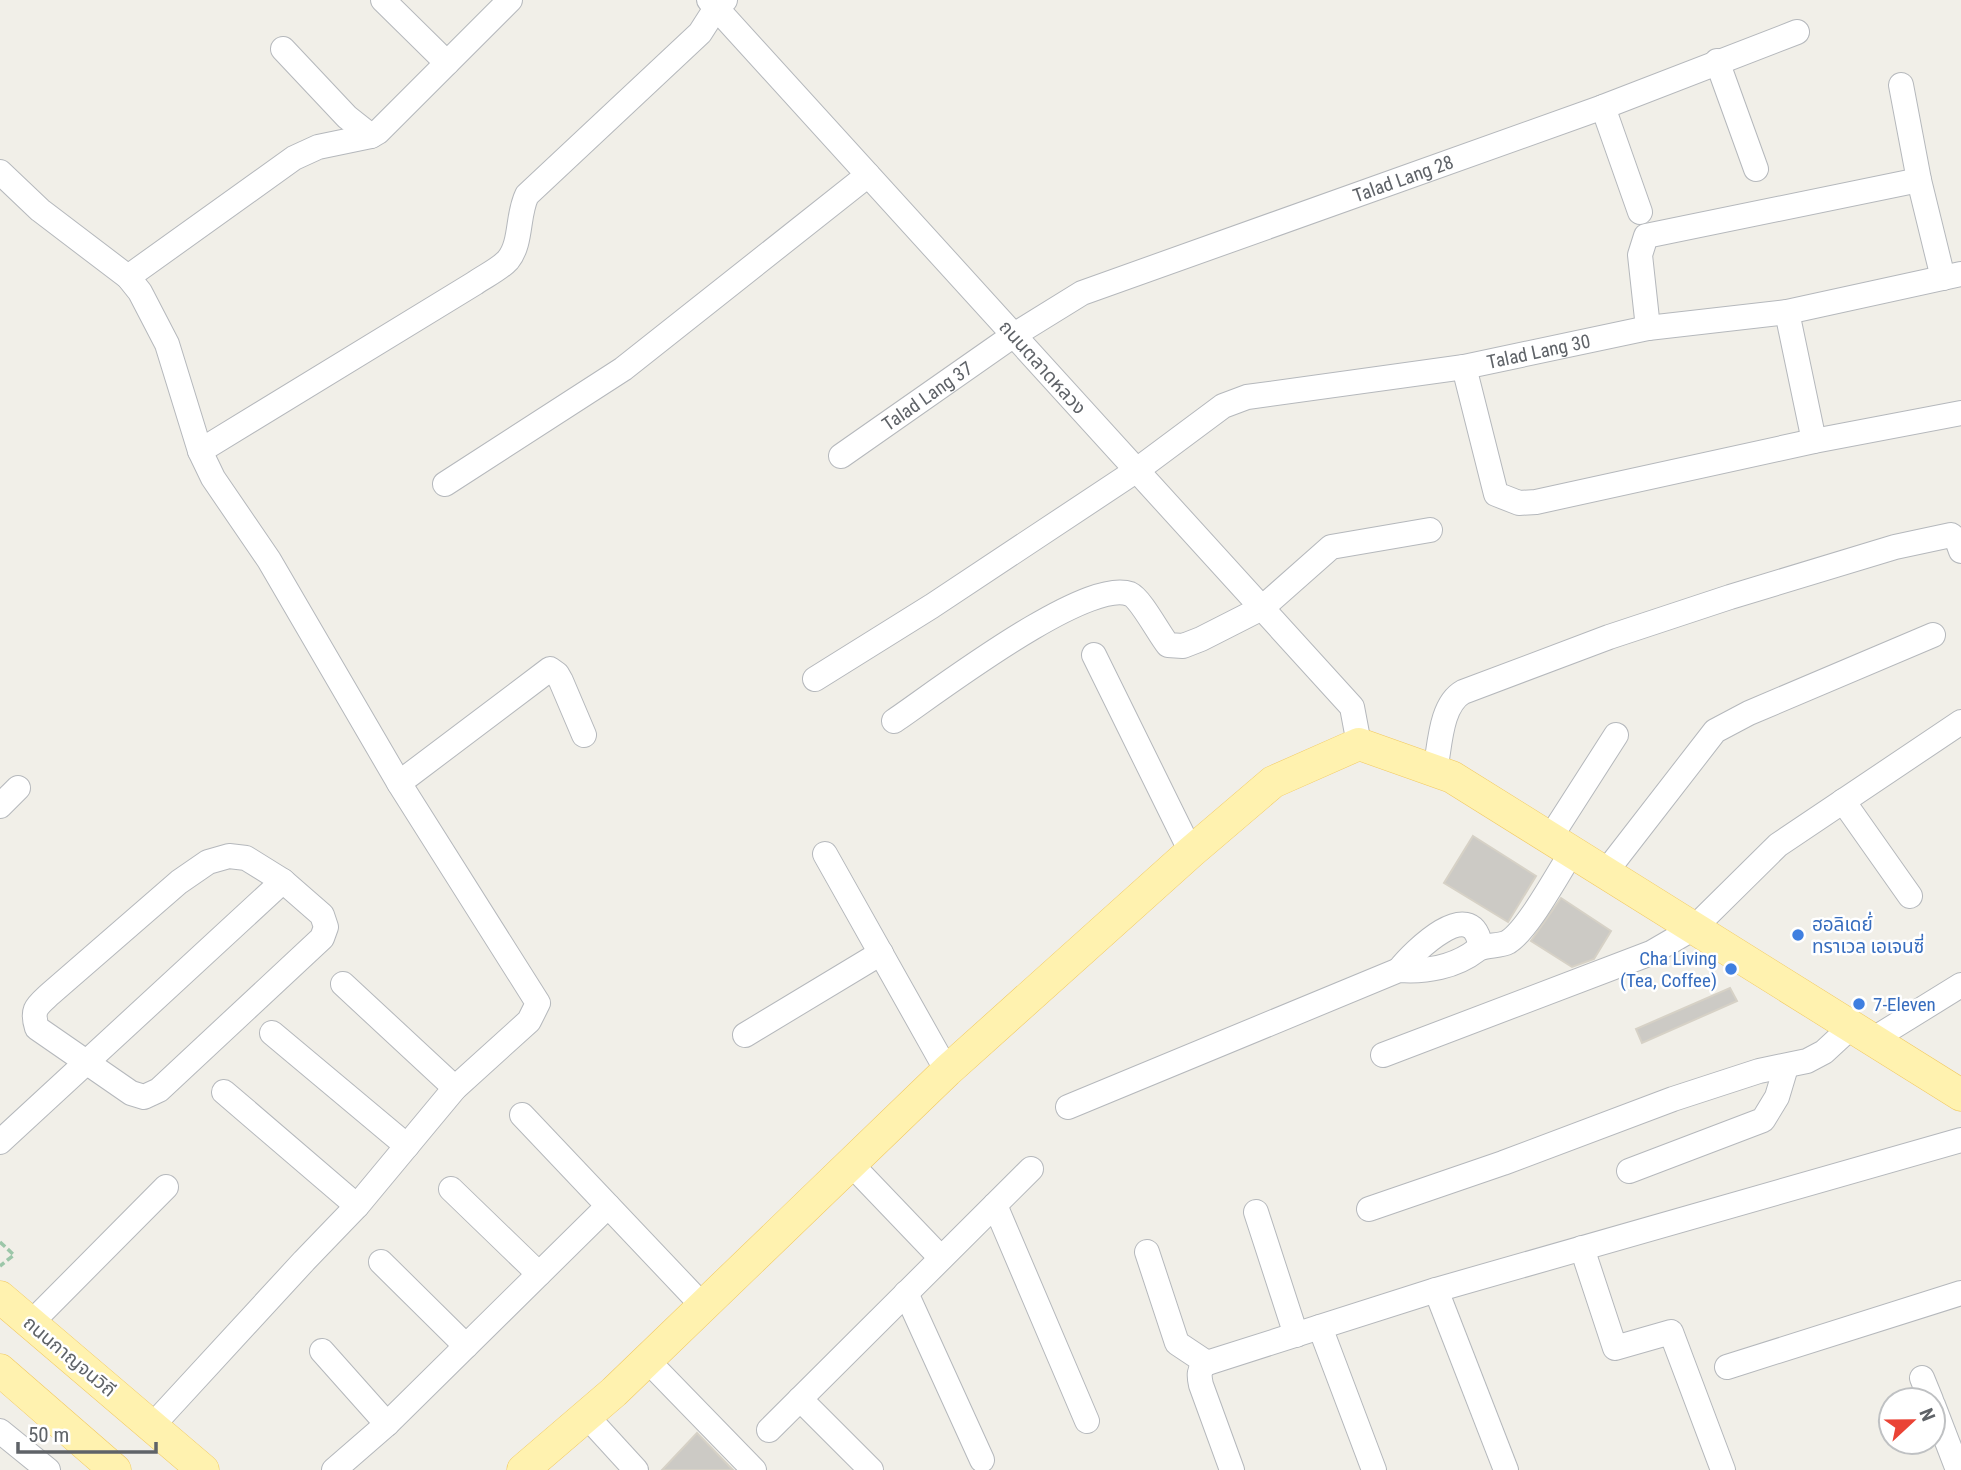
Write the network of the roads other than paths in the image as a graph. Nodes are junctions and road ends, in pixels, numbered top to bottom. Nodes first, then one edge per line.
1 (383, 0) edge
2 (510, 0) edge
3 (717, 3) edge
4 (1797, 32) dead end
5 (283, 49) dead end
6 (1717, 61) junction
7 (447, 63) junction
8 (1901, 85) dead end
9 (1603, 107) junction
10 (371, 136) junction
11 (1756, 169) dead end
12 (0, 172) edge
13 (868, 175) junction
14 (1919, 180) junction
15 (1640, 212) dead end
16 (1952, 276) edge
17 (128, 277) junction
18 (1787, 313) junction
19 (1648, 328) junction
20 (1014, 335) junction
21 (1464, 367) junction
22 (1961, 413) edge
23 (1814, 441) junction
24 (200, 451) junction
25 (841, 456) dead end
26 (1137, 470) junction
27 (445, 484) dead end
28 (1430, 530) dead end
29 (1961, 551) edge
30 (1262, 608) junction
31 (1933, 635) dead end
32 (1094, 656) dead end
33 (815, 680) dead end
34 (894, 721) dead end
35 (1961, 722) edge
36 (584, 735) dead end
37 (1616, 735) dead end
38 (1359, 744) junction
39 (1435, 771) junction
40 (398, 783) junction
41 (18, 788) dead end
42 (1843, 801) junction
43 (0, 806) edge
44 (1560, 845) junction
45 (1191, 852) junction
46 (825, 854) dead end
47 (1605, 873) junction
48 (283, 881) junction
49 (1910, 896) dead end
50 (1694, 928) junction
51 (881, 953) junction
52 (343, 984) dead end
53 (1961, 985) edge
54 (272, 1033) dead end
55 (1862, 1033) junction
56 (745, 1035) dead end
57 (1383, 1055) dead end
58 (84, 1063) junction
59 (1786, 1067) junction
60 (947, 1071) junction
61 (455, 1088) junction
62 (224, 1093) dead end
63 (1961, 1095) edge
64 (1068, 1107) dead end
65 (522, 1115) dead end
66 (1961, 1140) edge
67 (0, 1142) edge
68 (407, 1146) junction
69 (851, 1164) junction
70 (1031, 1169) dead end
71 (1629, 1171) dead end
72 (166, 1187) dead end
73 (451, 1189) dead end
74 (995, 1205) junction
75 (357, 1206) junction
76 (608, 1206) junction
77 (1369, 1209) dead end
78 (1256, 1212) dead end
79 (1582, 1248) junction
80 (1147, 1252) dead end
81 (942, 1258) junction
82 (381, 1262) dead end
83 (539, 1274) junction
84 (1436, 1290) junction
85 (906, 1293) junction
86 (1961, 1293) edge
87 (0, 1297) edge
88 (703, 1306) junction
89 (31, 1323) junction
90 (1320, 1327) junction
91 (1296, 1335) junction
92 (466, 1346) junction
93 (322, 1351) dead end
94 (647, 1360) junction
95 (1207, 1363) junction
96 (1727, 1367) dead end
97 (0, 1370) edge
98 (614, 1392) junction
99 (800, 1399) junction
100 (1087, 1421) dead end
101 (592, 1422) junction
102 (387, 1424) junction
103 (153, 1425) junction
104 (1947, 1425) edge
105 (769, 1430) dead end
106 (0, 1431) edge
107 (982, 1460) dead end
108 (48, 1470) edge
109 (115, 1470) edge
110 (203, 1470) edge
111 (334, 1470) edge
112 (523, 1470) edge
113 (556, 1470) edge
114 (636, 1470) edge
115 (754, 1470) edge
116 (871, 1470) edge
117 (1232, 1470) edge
118 (1374, 1470) edge
119 (1506, 1470) edge
120 (1723, 1470) edge
121 (1958, 1470) edge

1 - 7 street
2 - 7 street
3 - 13 street, ถนนตลาดหลวง
3 - 24 street
4 - 6 street, Talad Lang 28
5 - 10 street
6 - 9 street, Talad Lang 28
6 - 11 street
7 - 10 street
8 - 14 street
9 - 15 street
9 - 20 street, Talad Lang 28
10 - 17 street
12 - 17 street
13 - 20 street, ถนนตลาดหลวง
13 - 27 street
14 - 16 street
14 - 19 street
16 - 18 street, Talad Lang 30
17 - 24 street
18 - 19 street, Talad Lang 30
18 - 23 street
19 - 21 street, Talad Lang 30
20 - 25 street, Talad Lang 37
20 - 26 street, ถนนตลาดหลวง
21 - 23 street
21 - 26 street, Talad Lang 30
22 - 23 street
24 - 40 street
26 - 30 street, ถนนตลาดหลวง
26 - 33 street, Talad Lang 30
28 - 30 street
29 - 39 street
30 - 34 street
30 - 38 street, ถนนตลาดหลวง
31 - 47 street
32 - 45 street
35 - 42 street
36 - 40 street
37 - 44 street
38 - 39 main road
38 - 45 main road
39 - 44 main road
40 - 61 street
41 - 43 street
42 - 49 street
42 - 50 street
44 - 47 main road
44 - 64 street
45 - 60 main road
46 - 51 street
47 - 50 main road
48 - 58 street
48 - 58 street
48 - 58 street
50 - 55 main road
50 - 57 street
51 - 56 street
51 - 60 street
52 - 61 street
53 - 55 street
54 - 68 street
55 - 59 street
55 - 63 main road
58 - 67 street
59 - 71 street
59 - 77 street
60 - 69 main road
61 - 68 street
62 - 75 street
65 - 76 street
66 - 79 street
68 - 75 street
69 - 81 street
69 - 88 main road
70 - 74 street
72 - 89 street
73 - 83 street
74 - 81 street
74 - 100 street
75 - 103 street
76 - 83 street
76 - 88 street
78 - 91 street
79 - 84 street
79 - 120 street
80 - 95 street
81 - 85 street
82 - 92 street
83 - 92 street
84 - 90 street
84 - 119 street
85 - 99 street
85 - 107 street
86 - 96 street
87 - 89 main road, ถนนกาญจนวิถี
88 - 94 main road
89 - 103 main road, ถนนกาญจนวิถี
90 - 91 street
90 - 118 street
91 - 95 street
92 - 102 street
93 - 102 street
94 - 98 main road
94 - 115 street
95 - 117 street
97 - 109 main road
98 - 101 main road
98 - 112 main road
99 - 105 street
99 - 116 street
101 - 113 main road
101 - 114 street
102 - 111 street
103 - 110 main road, ถนนกาญจนวิถี
104 - 121 street
106 - 108 street

